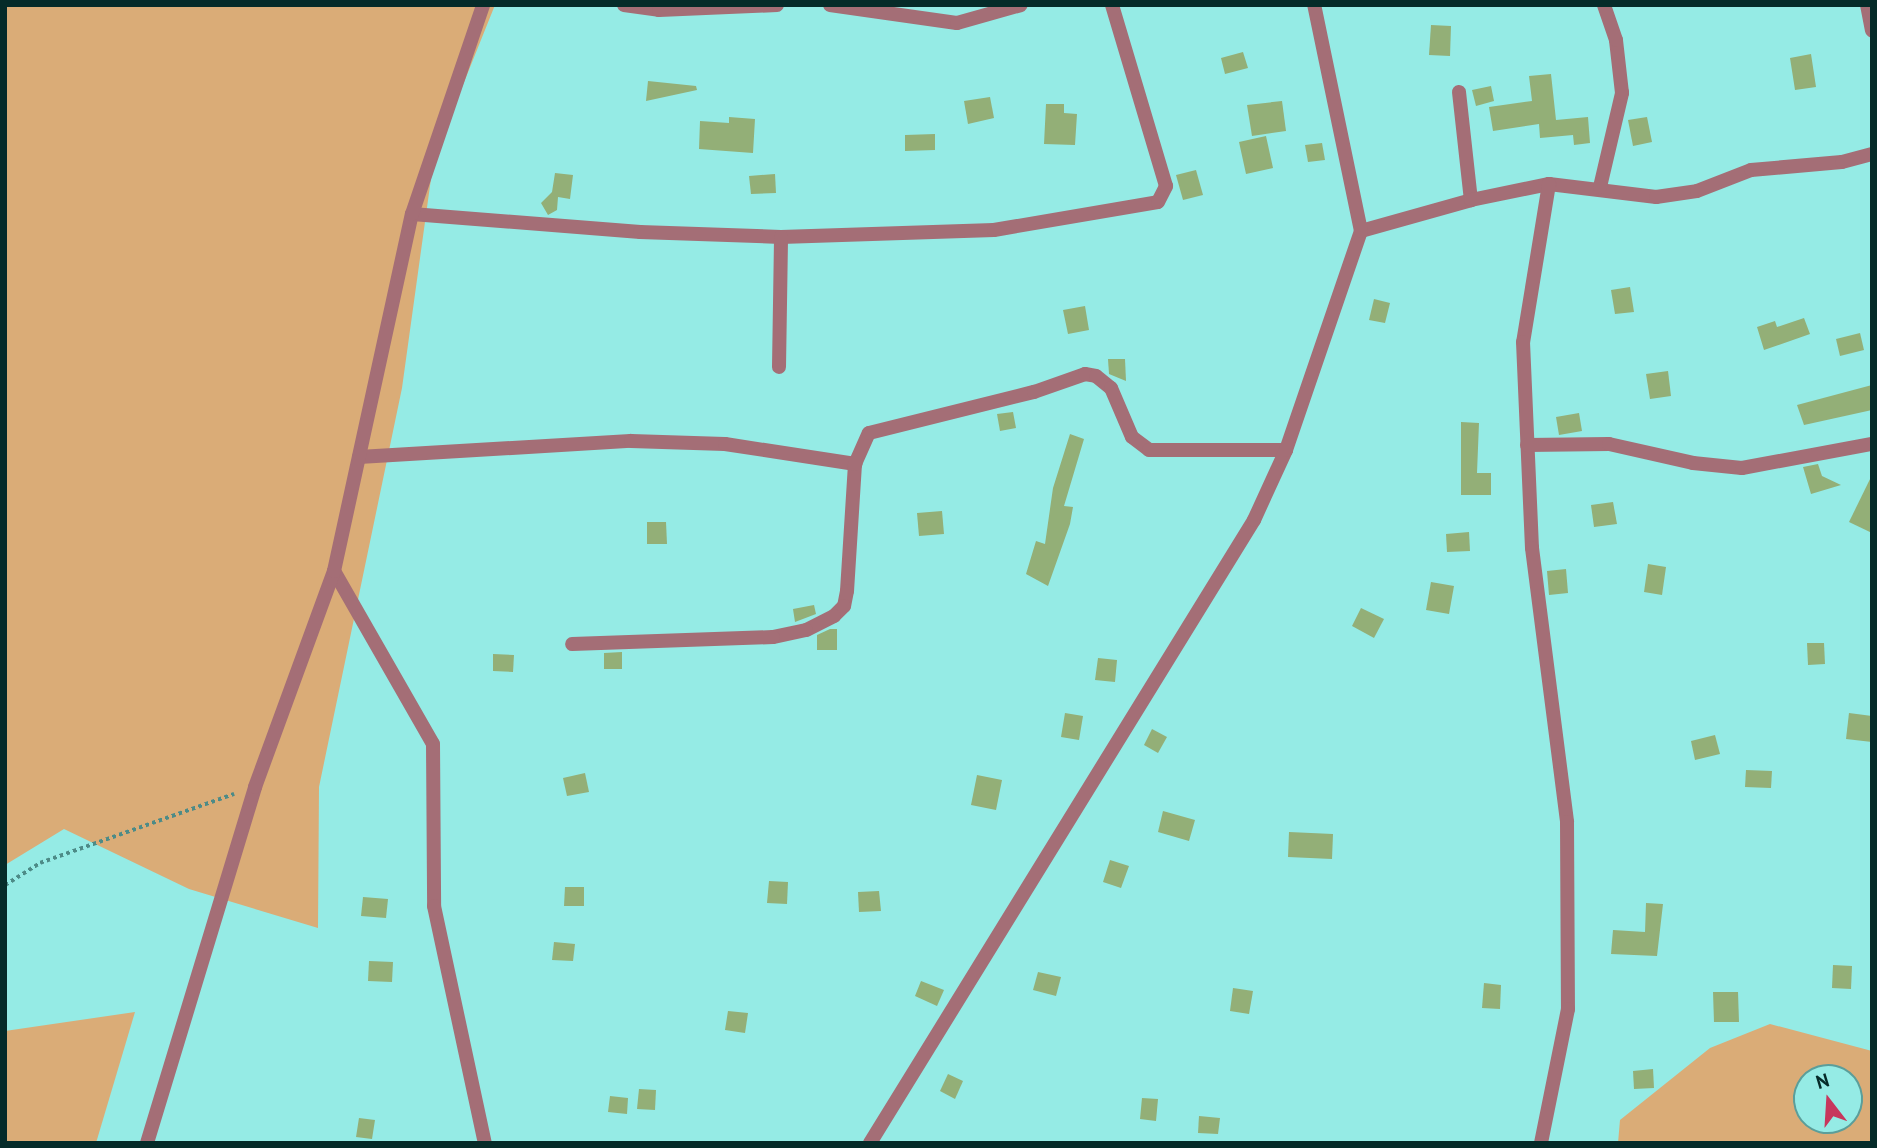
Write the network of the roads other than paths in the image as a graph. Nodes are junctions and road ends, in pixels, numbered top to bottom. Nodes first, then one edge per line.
1 (484, 5) edge
2 (624, 5) edge
3 (777, 5) edge
4 (830, 5) edge
5 (1021, 5) edge
6 (1112, 5) edge
7 (1314, 5) edge
8 (1604, 5) edge
9 (1867, 5) edge
10 (1872, 31) edge
11 (1459, 93) dead end
12 (1872, 154) edge
13 (1549, 184) junction
14 (1600, 187) junction
15 (1471, 200) junction
16 (412, 214) junction
17 (1361, 231) junction
18 (781, 237) junction
19 (779, 367) dead end
20 (1872, 444) edge
21 (1527, 445) junction
22 (1286, 450) junction
23 (359, 457) junction
24 (855, 464) junction
25 (334, 571) junction
26 (572, 644) dead end
27 (147, 1143) edge
28 (485, 1143) edge
29 (870, 1143) edge
30 (1541, 1143) edge

1 - 16 street
2 - 3 street
4 - 5 street
6 - 18 street
7 - 17 street
8 - 14 street
9 - 10 street
11 - 15 street
12 - 14 street
13 - 14 street
13 - 15 street
13 - 21 street
15 - 17 street
16 - 18 street
16 - 23 street
17 - 22 street
18 - 19 street
20 - 21 street
21 - 30 street
22 - 24 street
22 - 29 street
23 - 24 street
23 - 25 street
24 - 26 street
25 - 27 street
25 - 28 street

